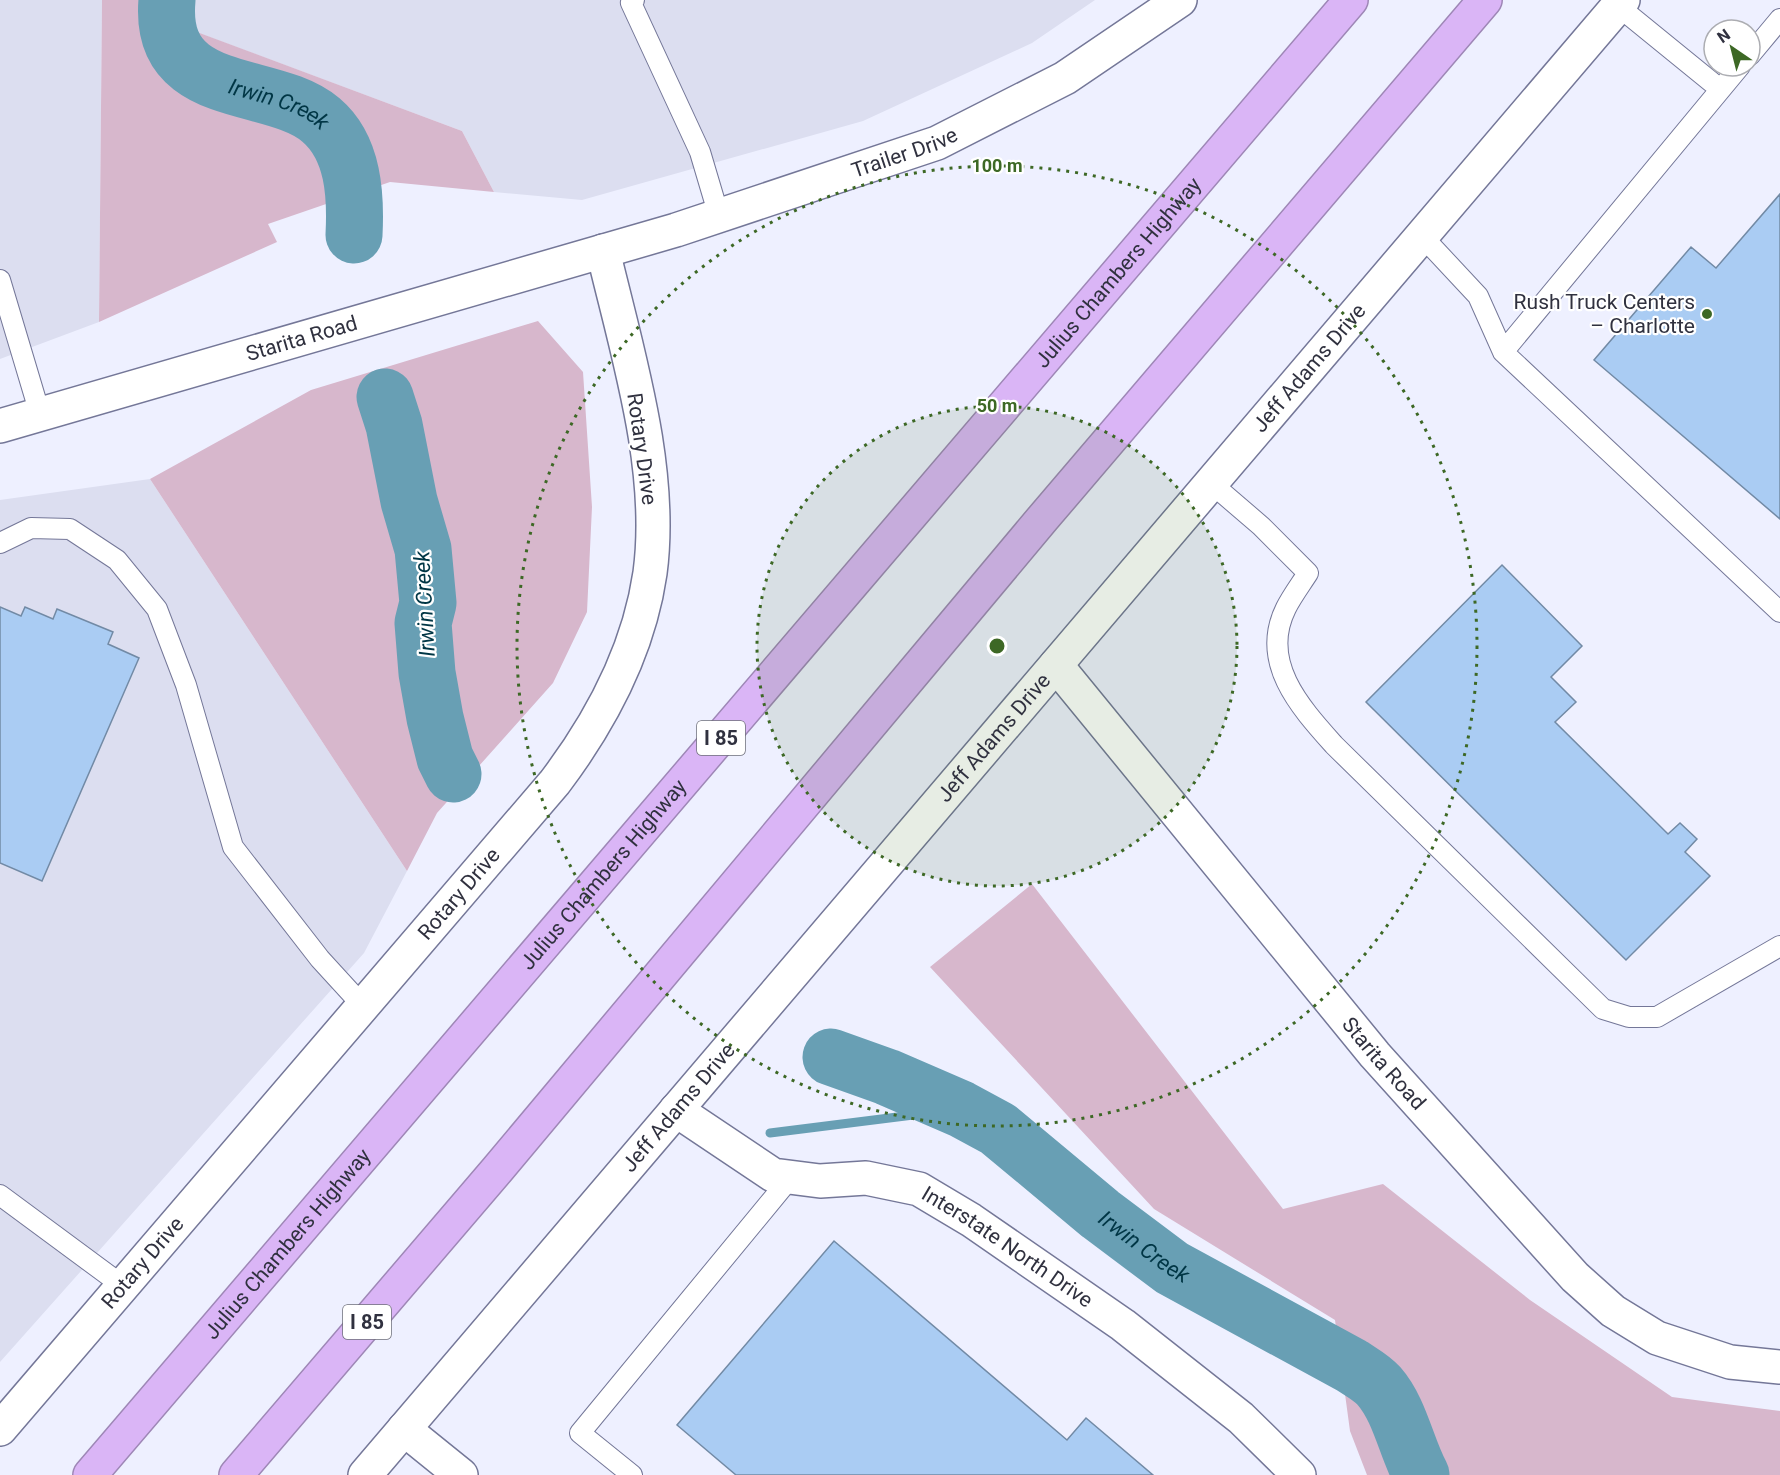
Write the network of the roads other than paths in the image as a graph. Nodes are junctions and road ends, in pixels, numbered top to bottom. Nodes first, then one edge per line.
1 (634, 0) edge
2 (1180, 0) edge
3 (1351, 0) edge
4 (1485, 0) edge
5 (1621, 3) edge
6 (1780, 20) edge
7 (1762, 40) edge
8 (1730, 78) edge
9 (1720, 89) junction
10 (719, 216) junction
11 (1422, 236) junction
12 (603, 251) junction
13 (0, 280) edge
14 (1503, 352) junction
15 (40, 414) junction
16 (0, 426) edge
17 (1211, 483) junction
18 (0, 543) edge
19 (1780, 612) edge
20 (1056, 665) junction
21 (1780, 946) edge
22 (363, 1006) junction
23 (676, 1110) junction
24 (791, 1177) junction
25 (0, 1195) edge
26 (123, 1286) junction
27 (1780, 1367) edge
28 (404, 1428) junction
29 (0, 1429) edge
30 (90, 1475) edge
31 (236, 1475) edge
32 (364, 1475) edge
33 (461, 1475) edge
34 (632, 1475) edge
35 (1299, 1475) edge

1 - 10 lane
2 - 10 street, Trailer Drive
3 - 30 highway, Julius Chambers Highway / I 85
4 - 31 highway, I 85
5 - 9 lane
5 - 11 street, Jeff Adams Drive
6 - 7 lane
8 - 9 lane
9 - 14 lane
10 - 12 street, Trailer Drive
11 - 14 lane
11 - 17 street, Jeff Adams Drive
12 - 15 street, Starita Road
12 - 22 street, Rotary Drive
13 - 15 lane
14 - 19 lane
15 - 16 street, Starita Road
17 - 20 street, Jeff Adams Drive
17 - 21 lane
18 - 22 lane
20 - 23 street, Jeff Adams Drive
20 - 27 street, Starita Road
22 - 26 street, Rotary Drive
23 - 24 street, Interstate North Drive
23 - 28 street, Jeff Adams Drive
24 - 34 lane
24 - 35 street, Interstate North Drive
25 - 26 lane
26 - 29 street, Rotary Drive
28 - 32 street, Jeff Adams Drive
28 - 33 street

